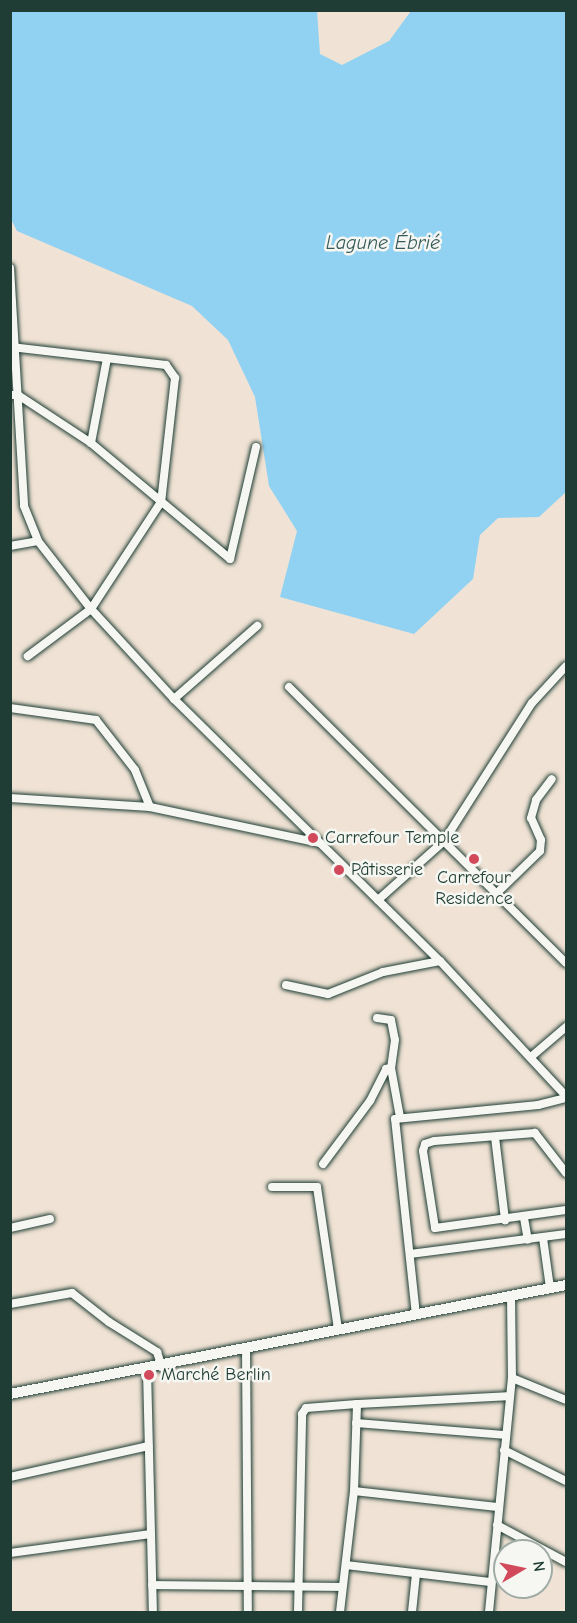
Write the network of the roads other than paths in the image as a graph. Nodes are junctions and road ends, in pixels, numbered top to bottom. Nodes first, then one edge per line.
1 (10, 268) edge
2 (13, 348) edge
3 (106, 358) junction
4 (14, 395) edge
5 (91, 444) junction
6 (256, 447) dead end
7 (161, 502) junction
8 (38, 541) junction
9 (10, 546) edge
10 (91, 609) junction
11 (257, 626) dead end
12 (28, 656) dead end
13 (567, 666) edge
14 (289, 687) dead end
15 (174, 699) junction
16 (10, 708) edge
17 (552, 779) dead end
18 (10, 798) edge
19 (150, 807) junction
20 (444, 841) junction
21 (320, 843) junction
22 (497, 893) junction
23 (378, 900) junction
24 (440, 961) junction
25 (567, 963) edge
26 (286, 985) dead end
27 (377, 1017) dead end
28 (567, 1027) edge
29 (532, 1056) junction
30 (391, 1068) junction
31 (567, 1097) edge
32 (400, 1117) junction
33 (495, 1137) junction
34 (323, 1164) dead end
35 (567, 1173) edge
36 (272, 1187) dead end
37 (567, 1210) edge
38 (524, 1218) junction
39 (50, 1219) dead end
40 (505, 1220) junction
41 (10, 1228) edge
42 (567, 1234) edge
43 (543, 1238) junction
44 (528, 1240) junction
45 (410, 1254) junction
46 (567, 1285) edge
47 (550, 1288) junction
48 (511, 1297) junction
49 (10, 1304) edge
50 (416, 1315) junction
51 (338, 1329) junction
52 (246, 1347) junction
53 (162, 1367) junction
54 (147, 1370) junction
55 (512, 1378) junction
56 (10, 1394) edge
57 (508, 1396) junction
58 (567, 1400) edge
59 (357, 1404) junction
60 (356, 1423) junction
61 (504, 1435) junction
62 (149, 1446) junction
63 (504, 1450) junction
64 (10, 1477) edge
65 (567, 1481) edge
66 (354, 1491) junction
67 (497, 1507) junction
68 (497, 1525) junction
69 (151, 1534) junction
70 (10, 1553) edge
71 (567, 1562) edge
72 (346, 1565) junction
73 (417, 1574) junction
74 (490, 1582) junction
75 (152, 1585) junction
76 (299, 1585) junction
77 (342, 1587) junction
78 (248, 1588) junction
79 (153, 1612) edge
80 (248, 1612) edge
81 (298, 1612) edge
82 (340, 1612) edge
83 (412, 1612) edge
84 (489, 1612) edge

1 - 2 street
2 - 3 street
2 - 4 street
3 - 5 street
3 - 7 street
4 - 5 street
4 - 8 street
5 - 7 street
6 - 7 street
7 - 10 street
8 - 9 street
8 - 10 street
10 - 12 street
10 - 15 street
11 - 15 street
13 - 20 street
14 - 20 street
15 - 21 street
16 - 19 street
17 - 22 street
18 - 19 street
19 - 21 street
20 - 22 street
20 - 23 street
21 - 23 street
22 - 25 street
23 - 24 street
24 - 26 street
24 - 29 street
27 - 30 street
28 - 29 street
29 - 31 street
30 - 32 street
30 - 34 street
31 - 32 street
32 - 45 street
33 - 35 street
33 - 40 street
33 - 40 street
36 - 51 street
37 - 38 street
38 - 40 street
38 - 44 street
39 - 41 street
42 - 43 street
43 - 44 street
43 - 47 street
44 - 45 street
45 - 50 street
46 - 47 street
47 - 48 street
48 - 50 street
48 - 55 street
49 - 53 street
50 - 51 street
51 - 52 street
52 - 53 street
52 - 78 street
53 - 54 street
54 - 56 street
54 - 62 street
55 - 57 street
55 - 58 street
57 - 59 street
57 - 61 street
59 - 60 street
59 - 76 street
60 - 61 street
60 - 66 street
61 - 63 street
62 - 64 street
62 - 69 street
63 - 65 street
63 - 67 street
66 - 67 street
66 - 72 street
67 - 68 street
68 - 71 street
68 - 74 street
69 - 70 street
69 - 75 street
72 - 73 street
72 - 77 street
73 - 74 street
73 - 83 street
74 - 84 street
75 - 78 street
75 - 79 street
76 - 77 street
76 - 78 street
76 - 81 street
77 - 82 street
78 - 80 street

